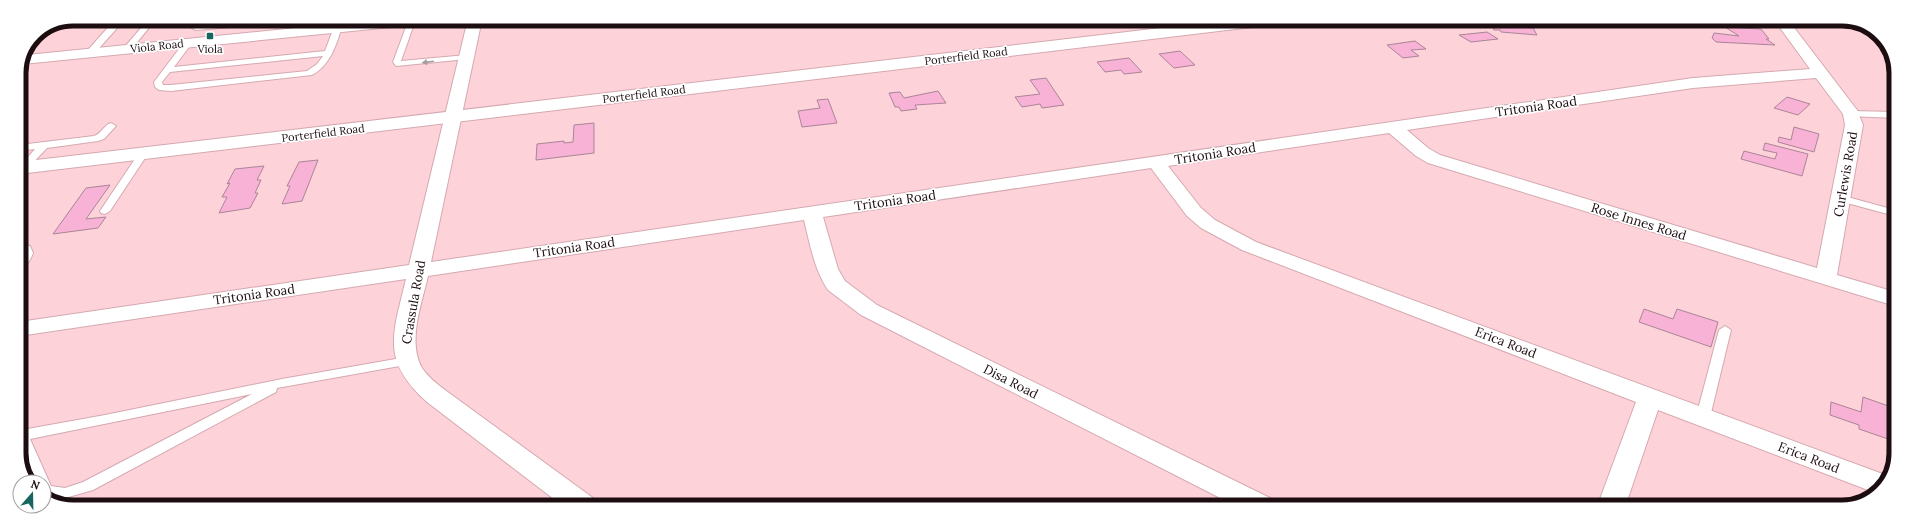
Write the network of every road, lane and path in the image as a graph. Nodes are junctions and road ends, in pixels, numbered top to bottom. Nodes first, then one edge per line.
1 (114, 26) edge
2 (146, 26) edge
3 (270, 26) edge
4 (337, 26) edge
5 (410, 26) edge
6 (474, 26) edge
7 (1219, 26) edge
8 (1786, 26) edge
9 (236, 27) edge
10 (196, 28) dead end
11 (127, 49) junction
12 (185, 49) junction
13 (327, 52) junction
14 (90, 53) junction
15 (467, 57) junction
16 (28, 60) edge
17 (168, 70) junction
18 (1826, 80) junction
19 (1851, 114) junction
20 (1889, 115) edge
21 (452, 117) junction
22 (111, 126) dead end
23 (1392, 127) junction
24 (44, 145) junction
25 (26, 147) edge
26 (142, 155) junction
27 (1156, 162) junction
28 (26, 163) edge
29 (26, 167) edge
30 (1840, 198) junction
31 (104, 211) dead end
32 (1889, 211) edge
33 (812, 212) junction
34 (419, 269) junction
35 (1826, 278) junction
36 (1889, 297) edge
37 (26, 328) edge
38 (1725, 330) dead end
39 (407, 360) junction
40 (282, 383) junction
41 (1650, 397) junction
42 (1703, 417) junction
43 (26, 435) edge
44 (26, 447) edge
45 (38, 474) edge
46 (1877, 483) edge
47 (52, 492) edge
48 (575, 500) edge
49 (1248, 500) edge
50 (1613, 500) edge

1 - 14 lane
2 - 11 lane
3 - 9 street, Viola Road
4 - 13 lane
15 -> 5 lane
6 - 15 street, Crassula Road
7 - 21 street, Porterfield Road
8 - 18 street, Curlewis Road
9 - 10 lane
9 - 12 street, Viola Road
11 - 12 street, Viola Road
11 - 14 street, Viola Road
12 - 17 lane
13 - 17 lane
13 - 17 lane
14 - 16 street, Viola Road
15 - 21 street, Crassula Road
18 - 19 street, Curlewis Road
18 - 23 street, Tritonia Road
19 - 20 lane
19 - 30 street, Curlewis Road
21 - 26 street, Porterfield Road
21 - 34 street, Crassula Road
22 - 24 lane
23 - 27 street, Tritonia Road
23 - 35 street, Rose Innes Road
24 - 25 lane
24 - 28 lane
26 - 29 street, Porterfield Road
26 - 31 lane
27 - 33 street, Tritonia Road
27 - 41 street, Erica Road
30 - 32 lane
30 - 35 street, Curlewis Road
33 - 34 street, Tritonia Road
33 - 49 street, Disa Road
34 - 37 street, Tritonia Road
34 - 39 street, Crassula Road
35 - 36 street, Rose Innes Road
38 - 42 lane
39 - 40 lane
39 - 48 street, Crassula Road
40 - 43 lane
40 - 47 lane
41 - 42 street, Erica Road
41 - 50 street
42 - 46 street, Erica Road
44 - 45 lane

